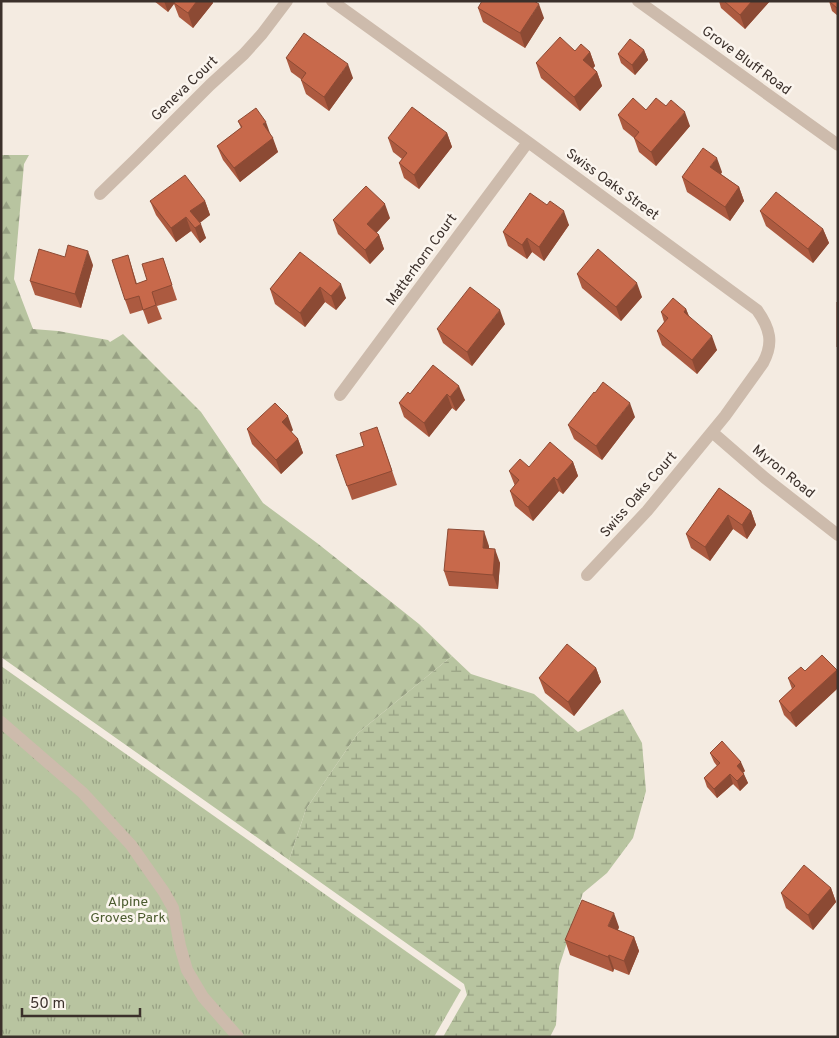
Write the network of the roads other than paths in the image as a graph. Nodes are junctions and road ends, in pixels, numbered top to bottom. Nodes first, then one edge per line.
1 (286, 1) edge
2 (332, 1) edge
3 (638, 1) edge
4 (655, 6) edge
5 (528, 142) junction
6 (838, 145) edge
7 (100, 194) dead end
8 (340, 395) dead end
9 (712, 432) junction
10 (838, 535) edge
11 (587, 575) dead end
12 (1, 722) edge
13 (238, 1037) edge

1 - 7 street, Geneva Court
2 - 5 street, Swiss Oaks Street
3 - 4 street, Grove Bluff Road
4 - 6 street, Grove Bluff Road
5 - 8 street, Matterhorn Court
5 - 9 street, Swiss Oaks Street
9 - 10 street, Myron Road
9 - 11 street, Swiss Oaks Court
12 - 13 street

